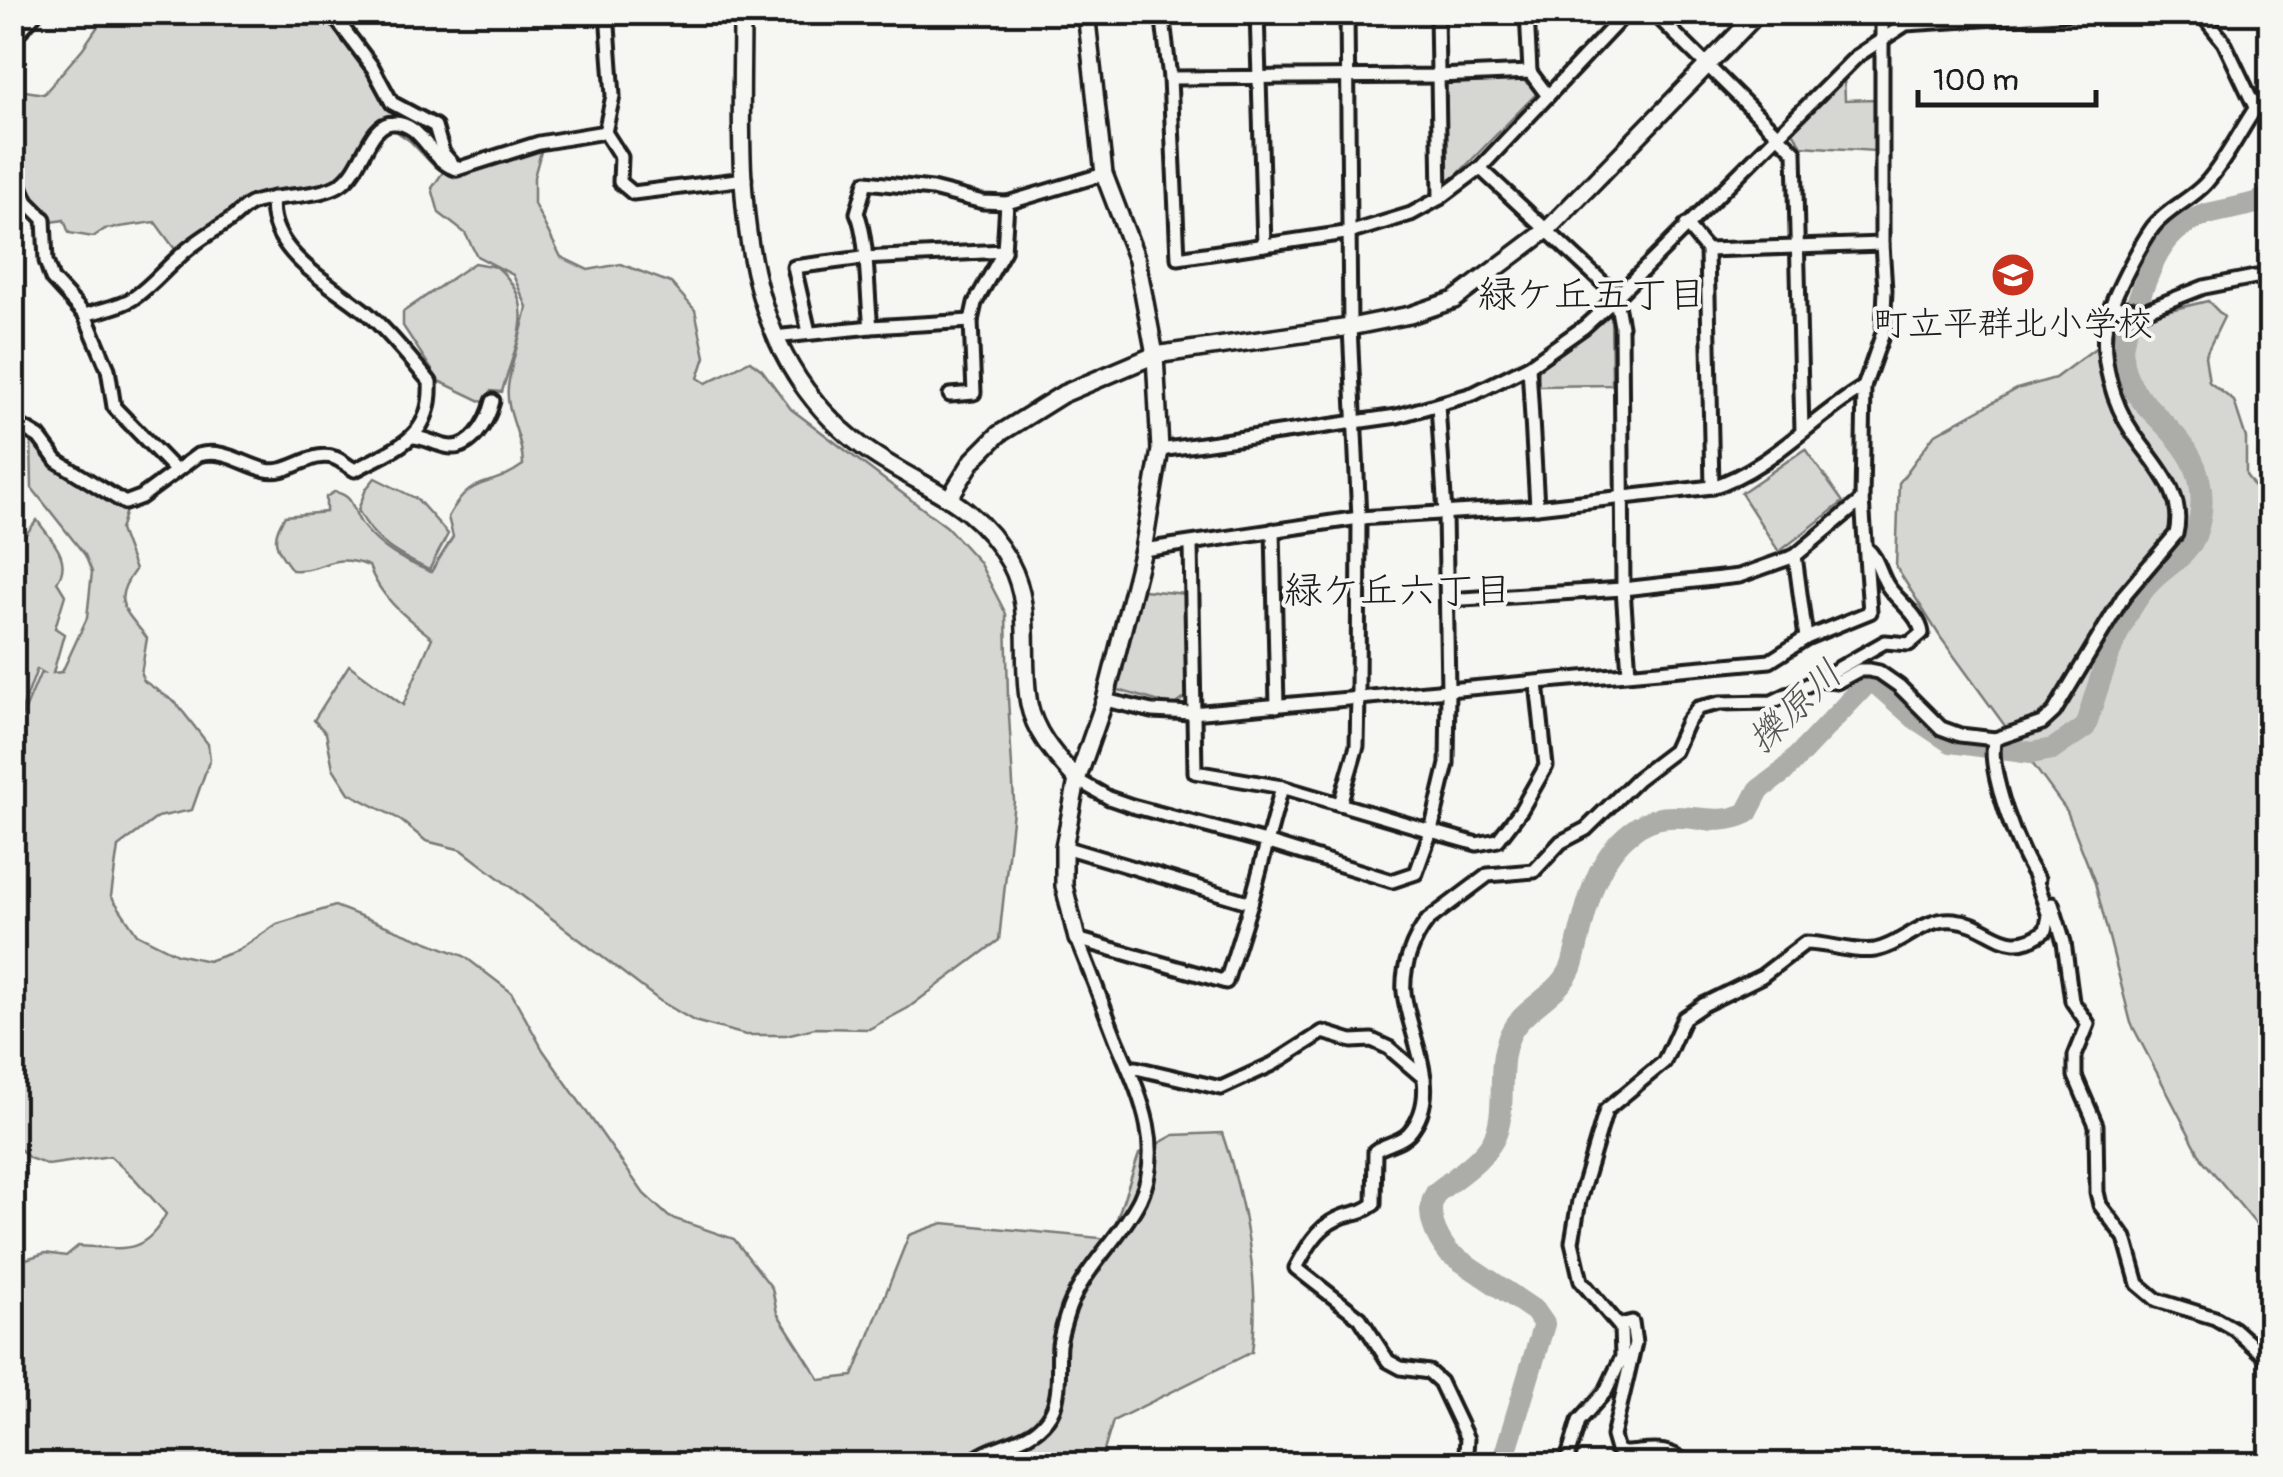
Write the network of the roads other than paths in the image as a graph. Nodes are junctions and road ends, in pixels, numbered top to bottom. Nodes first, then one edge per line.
1 (32, 12) edge
2 (331, 12) edge
3 (608, 12) edge
4 (742, 12) edge
5 (1086, 12) edge
6 (1162, 12) edge
7 (1257, 12) edge
8 (1347, 12) edge
9 (1437, 12) edge
10 (1527, 12) edge
11 (1626, 12) edge
12 (1654, 12) edge
13 (1759, 12) edge
14 (1882, 12) edge
15 (2089, 12) edge
16 (2200, 12) edge
17 (2000, 14) edge
18 (12, 33) edge
19 (1882, 42) junction
20 (1705, 65) junction
21 (1530, 72) junction
22 (1259, 75) junction
23 (1349, 76) junction
24 (1438, 76) junction
25 (1170, 78) junction
26 (2270, 88) edge
27 (1548, 96) junction
28 (2255, 106) junction
29 (605, 132) junction
30 (1776, 135) junction
31 (12, 168) edge
32 (1480, 168) junction
33 (457, 170) junction
34 (1104, 174) junction
35 (745, 179) junction
36 (273, 198) junction
37 (1440, 198) junction
38 (1007, 203) junction
39 (1686, 225) junction
40 (1547, 230) junction
41 (1352, 232) junction
42 (1882, 244) junction
43 (1264, 245) junction
44 (1795, 246) junction
45 (1707, 250) junction
46 (1004, 251) junction
47 (863, 258) junction
48 (2270, 279) edge
49 (1615, 294) junction
50 (2120, 308) junction
51 (86, 315) junction
52 (971, 321) junction
53 (870, 327) junction
54 (1350, 327) junction
55 (808, 332) junction
56 (774, 337) junction
57 (1155, 356) junction
58 (1529, 366) junction
59 (1864, 386) junction
60 (950, 394) dead end
61 (493, 401) dead end
62 (1438, 405) junction
63 (12, 421) edge
64 (1354, 421) junction
65 (1802, 431) junction
66 (414, 437) junction
67 (1160, 450) junction
68 (175, 470) junction
69 (1712, 487) junction
70 (1623, 496) junction
71 (950, 498) junction
72 (1862, 500) junction
73 (1537, 507) junction
74 (1445, 514) junction
75 (1359, 518) junction
76 (1273, 530) junction
77 (1190, 545) junction
78 (1866, 548) junction
79 (1143, 550) junction
80 (1794, 556) junction
81 (1623, 589) junction
82 (1447, 600) junction
83 (1806, 638) junction
84 (1629, 673) junction
85 (1818, 680) junction
86 (1537, 683) junction
87 (1448, 691) junction
88 (1358, 696) junction
89 (1105, 700) junction
90 (1277, 706) junction
91 (1192, 713) junction
92 (1993, 746) junction
93 (1078, 780) junction
94 (1282, 786) junction
95 (1340, 804) junction
96 (1431, 831) junction
97 (1266, 842) junction
98 (1064, 846) junction
99 (2034, 874) junction
100 (1251, 903) junction
101 (1077, 939) junction
102 (1131, 1069) junction
103 (1424, 1078) junction
104 (1622, 1328) junction
105 (2270, 1361) edge
106 (969, 1464) edge
107 (1465, 1464) edge
108 (1566, 1464) edge
109 (1687, 1464) edge

1 - 18 highway
2 - 33 street
3 - 29 street
4 - 35 street
5 - 34 street
6 - 25 street
7 - 22 street
8 - 23 street
9 - 24 street
10 - 21 street
11 - 27 street
12 - 20 street
13 - 20 street
14 - 19 street
15 - 17 street
16 - 28 street
17 - 19 street
19 - 30 street
19 - 42 street
20 - 30 street
20 - 40 street
21 - 24 street
21 - 27 street
22 - 23 street
22 - 25 street
22 - 43 street
23 - 24 street
23 - 41 street
24 - 37 street
25 - 43 street
26 - 28 street
27 - 32 street
28 - 50 street
29 - 33 street
29 - 35 street
30 - 39 street
30 - 44 street
31 - 51 street
32 - 37 street
32 - 40 street
33 - 36 street
34 - 38 street
34 - 57 street
35 - 56 street
36 - 51 street
36 - 66 street
37 - 41 street
38 - 46 street
38 - 47 street
39 - 45 street
39 - 49 street
40 - 49 street
40 - 54 street
41 - 43 street
41 - 54 street
42 - 44 street
42 - 59 street
44 - 45 street
44 - 65 street
45 - 69 street
46 - 47 street
46 - 52 street
47 - 53 street
47 - 55 street
48 - 50 street
49 - 58 street
49 - 70 street
50 - 92 street
51 - 68 street
52 - 53 street
52 - 60 street
53 - 55 street
54 - 57 street
54 - 64 street
55 - 56 street
56 - 71 street
57 - 67 street
57 - 71 street
58 - 62 street
58 - 73 street
59 - 65 street
59 - 72 street
61 - 66 street
62 - 64 street
62 - 74 street
63 - 68 street
64 - 67 street
64 - 75 street
65 - 69 street
66 - 68 street
67 - 79 street
69 - 70 street
70 - 73 street
70 - 81 street
71 - 93 street
72 - 78 street
72 - 80 street
73 - 74 street
74 - 75 street
74 - 82 street
75 - 76 street
75 - 88 street
76 - 77 street
76 - 90 street
77 - 79 street
77 - 91 street
78 - 83 street
78 - 85 street
79 - 89 street
80 - 81 street
80 - 83 street
81 - 82 street
81 - 84 street
82 - 87 street
83 - 84 street
84 - 86 street
85 - 92 street
85 - 103 street
86 - 87 street
86 - 96 street
87 - 88 street
87 - 96 street
88 - 90 street
88 - 95 street
89 - 91 street
89 - 93 street
90 - 91 street
91 - 94 street
92 - 99 street
93 - 97 street
93 - 98 street
94 - 95 street
94 - 97 street
95 - 96 street
96 - 97 street
97 - 100 street
98 - 100 street
98 - 101 street
99 - 104 street
99 - 105 street
100 - 101 street
101 - 102 street
102 - 103 street
102 - 106 street
103 - 107 street
104 - 108 street
104 - 109 street

